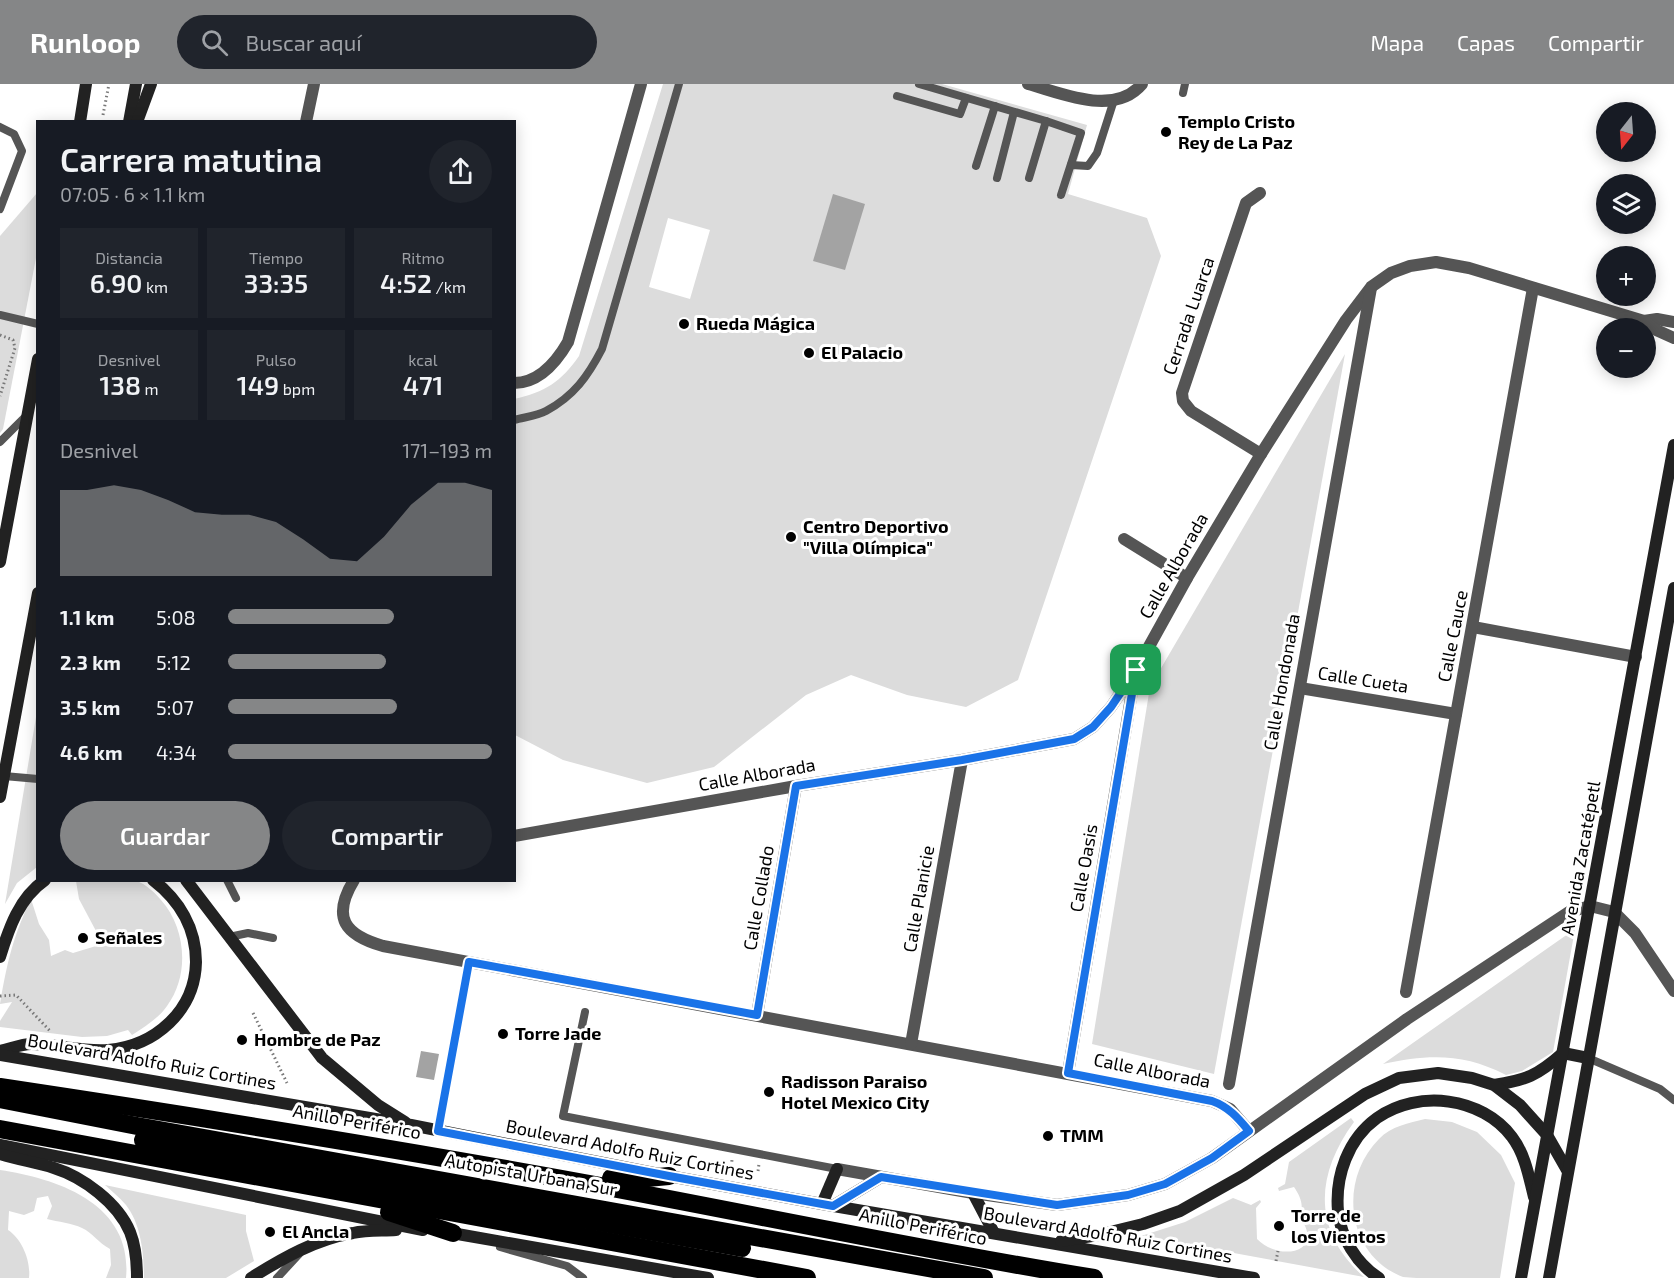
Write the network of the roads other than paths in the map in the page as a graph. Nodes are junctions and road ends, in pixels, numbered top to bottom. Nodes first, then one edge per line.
1 (86, 84) edge
2 (135, 84) edge
3 (151, 84) edge
4 (314, 84) edge
5 (641, 84) edge
6 (679, 84) edge
7 (919, 84) edge
8 (1028, 84) edge
9 (1142, 84) edge
10 (897, 96) dead end
11 (966, 98) junction
12 (1114, 100) junction
13 (995, 106) junction
14 (1014, 112) junction
15 (80, 120) edge
16 (129, 120) edge
17 (138, 120) edge
18 (306, 120) edge
19 (1046, 121) junction
20 (0, 127) edge
21 (1071, 165) junction
22 (976, 166) dead end
23 (997, 178) dead end
24 (1029, 178) dead end
25 (1260, 193) dead end
26 (1060, 195) dead end
27 (0, 209) edge
28 (1371, 287) junction
29 (1533, 288) junction
30 (0, 315) edge
31 (1634, 318) edge
32 (1656, 319) edge
33 (1674, 322) edge
34 (36, 324) edge
35 (1656, 330) edge
36 (1674, 338) edge
37 (36, 369) edge
38 (516, 383) edge
39 (27, 415) junction
40 (516, 419) edge
41 (0, 442) edge
42 (1674, 445) edge
43 (1261, 454) junction
44 (1124, 539) dead end
45 (0, 562) edge
46 (1187, 578) junction
47 (1674, 588) edge
48 (36, 600) edge
49 (1473, 627) junction
50 (1636, 657) junction
51 (1136, 670) junction
52 (1300, 688) junction
53 (1456, 714) junction
54 (962, 760) junction
55 (4, 776) junction
56 (36, 779) edge
57 (796, 786) junction
58 (0, 797) edge
59 (516, 837) edge
60 (43, 882) edge
61 (155, 882) edge
62 (188, 882) edge
63 (228, 882) edge
64 (353, 882) edge
65 (236, 898) dead end
66 (1590, 906) junction
67 (1614, 912) junction
68 (229, 937) junction
69 (273, 938) dead end
70 (0, 957) edge
71 (469, 962) junction
72 (1674, 991) edge
73 (1406, 992) dead end
74 (585, 1012) dead end
75 (757, 1015) junction
76 (911, 1044) junction
77 (0, 1053) edge
78 (1563, 1053) junction
79 (1587, 1058) junction
80 (1068, 1073) junction
81 (1229, 1084) dead end
82 (1494, 1085) junction
83 (0, 1087) edge
84 (0, 1099) edge
85 (1674, 1100) edge
86 (0, 1111) edge
87 (411, 1125) junction
88 (0, 1129) edge
89 (438, 1131) junction
90 (1249, 1131) junction
91 (1547, 1136) junction
92 (0, 1145) edge
93 (0, 1154) edge
94 (201, 1167) junction
95 (837, 1169) junction
96 (1567, 1170) junction
97 (516, 1172) junction
98 (669, 1176) junction
99 (881, 1177) junction
100 (973, 1193) junction
101 (1535, 1201) junction
102 (827, 1205) junction
103 (414, 1229) junction
104 (453, 1233) junction
105 (994, 1233) junction
106 (1050, 1243) junction
107 (306, 1247) junction
108 (646, 1273) edge
109 (685, 1276) edge
110 (137, 1278) edge
111 (251, 1278) edge
112 (277, 1278) edge
113 (583, 1278) edge
114 (708, 1278) edge
115 (807, 1278) edge
116 (913, 1278) edge
117 (984, 1278) edge
118 (1094, 1278) edge
119 (1254, 1278) edge
120 (1380, 1278) edge
121 (1521, 1278) edge
122 (1549, 1278) edge

1 - 15 main road
2 - 16 main road
3 - 17 main road
4 - 18 street
5 - 38 street
6 - 40 lane
7 - 11 lane
8 - 12 street
9 - 12 street
10 - 11 lane
11 - 13 lane
12 - 21 lane
13 - 14 lane
13 - 22 lane
14 - 19 lane
14 - 23 lane
19 - 21 lane
19 - 24 lane
20 - 27 lane
21 - 26 lane
25 - 43 street, Cerrada Luarca
28 - 29 street, Calle Alborada
28 - 43 street, Calle Alborada
28 - 52 street, Calle Hondonada
29 - 31 street, Calle Alborada
29 - 49 street, Calle Cauce
30 - 34 lane
32 - 33 street, Calle Alborada
35 - 36 street, Calle Alborada
37 - 39 main road
39 - 41 lane
39 - 45 main road
42 - 50 main road, Avenida Zacatépetl
43 - 46 street, Calle Alborada
44 - 46 street
46 - 51 street, Calle Alborada
47 - 67 main road
48 - 55 main road
49 - 50 street
49 - 53 street, Calle Cauce
50 - 66 main road, Avenida Zacatépetl
51 - 54 street, Calle Alborada
51 - 80 street, Calle Oasis
52 - 53 street, Calle Cueta
52 - 81 street, Calle Hondonada
53 - 73 street, Calle Cauce
54 - 57 street, Calle Alborada
54 - 76 street, Calle Planicie
55 - 56 lane
55 - 58 main road
57 - 59 street, Calle Alborada
57 - 75 street, Calle Collado
60 - 70 main road
61 - 77 main road
62 - 68 main road
63 - 65 lane
64 - 71 street, Calle Alborada
66 - 67 street
66 - 78 main road, Avenida Zacatépetl
66 - 90 street
67 - 72 street
67 - 79 main road
68 - 69 lane
68 - 87 main road
71 - 75 street, Calle Alborada
71 - 89 lane
74 - 95 lane
75 - 76 street, Calle Alborada
76 - 80 street, Calle Alborada
77 - 87 main road, Boulevard Adolfo Ruiz Cortines
78 - 79 main road
78 - 82 main road
78 - 91 main road, Avenida Zacatépetl
79 - 85 lane
79 - 96 main road
80 - 90 street, Calle Alborada
82 - 91 main road
82 - 106 main road
83 - 97 highway, Anillo Periférico
84 - 117 highway, Autopista Urbana Sur
86 - 116 highway, Autopista Urbana Sur
87 - 89 main road, Boulevard Adolfo Ruiz Cortines
88 - 94 highway
89 - 98 main road, Boulevard Adolfo Ruiz Cortines
90 - 100 street
91 - 96 main road
91 - 101 main road, Avenida Zacatépetl
92 - 103 main road
93 - 110 main road
94 - 104 highway
94 - 115 highway
95 - 99 street
95 - 102 main road
96 - 122 main road
97 - 98 highway
97 - 118 highway, Anillo Periférico
98 - 102 main road, Boulevard Adolfo Ruiz Cortines
99 - 100 street
99 - 102 main road
100 - 105 main road
101 - 120 main road
101 - 121 main road, Avenida Zacatépetl
102 - 105 main road, Boulevard Adolfo Ruiz Cortines
103 - 104 main road
103 - 107 main road
104 - 108 main road
104 - 113 lane
105 - 106 main road, Boulevard Adolfo Ruiz Cortines
106 - 119 main road, Boulevard Adolfo Ruiz Cortines
107 - 111 main road
107 - 112 lane
108 - 109 main road
109 - 114 main road

